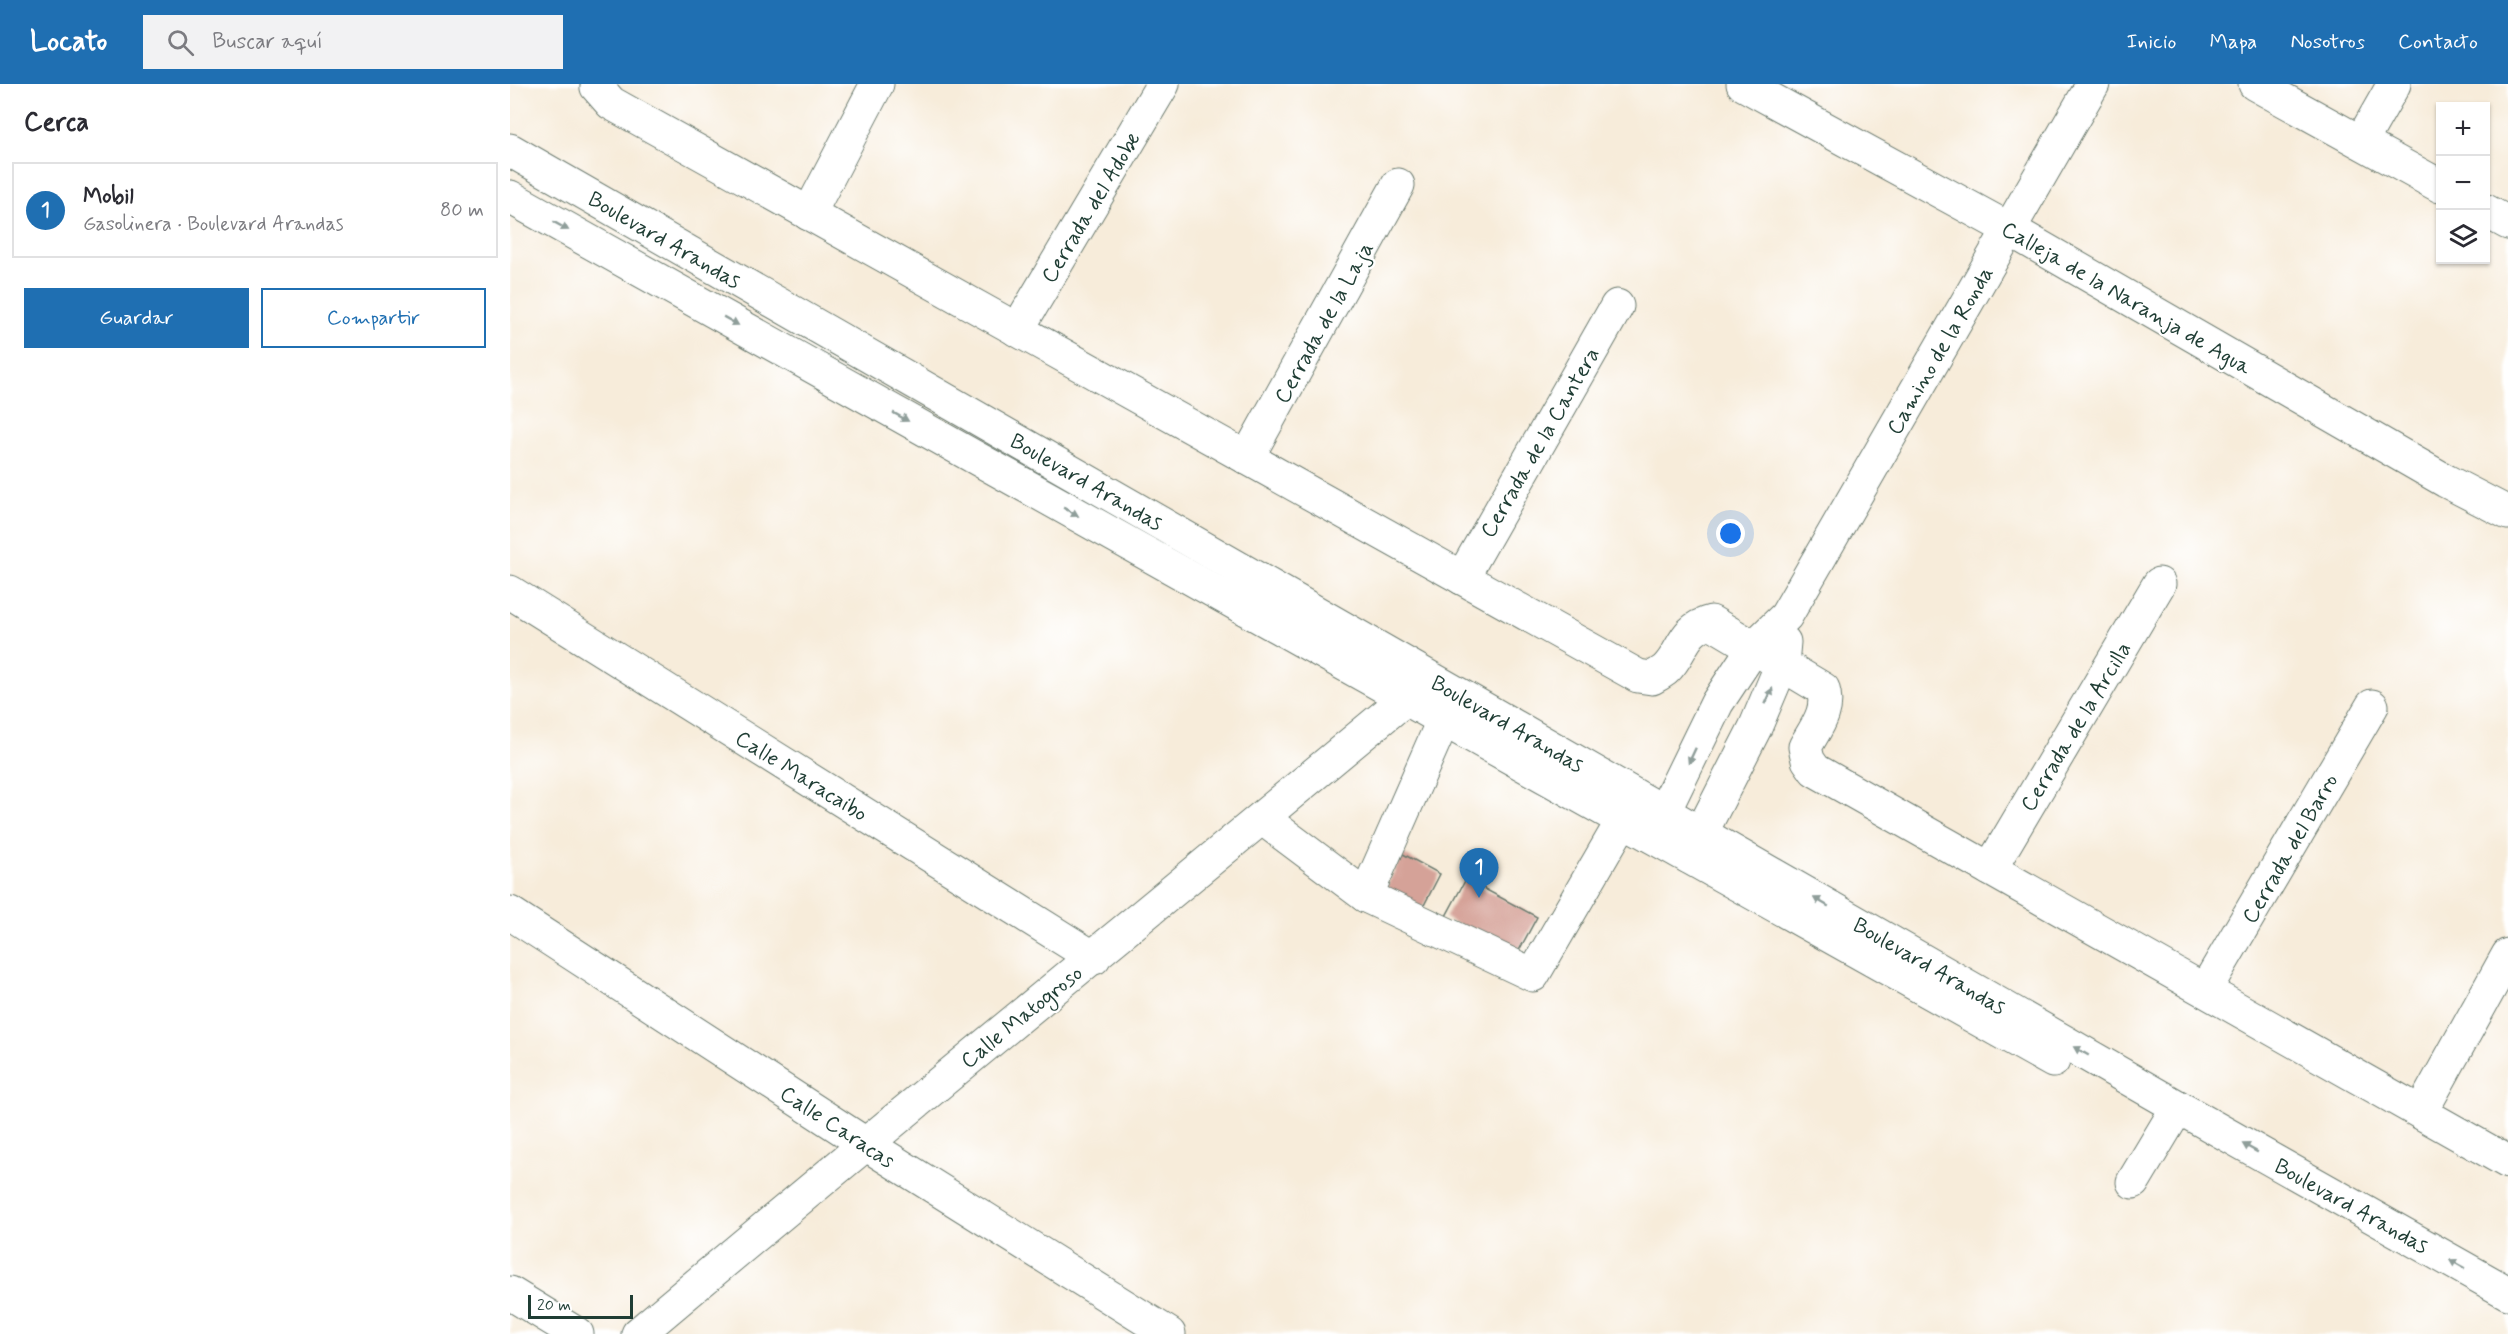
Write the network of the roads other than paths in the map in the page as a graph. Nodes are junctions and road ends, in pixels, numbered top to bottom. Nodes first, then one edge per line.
1 (877, 84) edge
2 (1162, 84) edge
3 (1743, 84) edge
4 (2093, 84) edge
5 (2255, 84) edge
6 (2394, 84) edge
7 (597, 86) edge
8 (2361, 142) junction
9 (510, 150) edge
10 (2436, 184) edge
11 (1398, 185) dead end
12 (510, 197) edge
13 (2490, 213) edge
14 (809, 214) junction
15 (2508, 223) edge
16 (2009, 229) junction
17 (1617, 306) dead end
18 (1017, 330) junction
19 (1247, 458) junction
20 (2508, 513) edge
21 (1462, 578) junction
22 (2159, 584) dead end
23 (510, 592) edge
24 (1786, 616) junction
25 (1754, 647) junction
26 (1782, 664) junction
27 (1405, 699) junction
28 (2372, 706) dead end
29 (1443, 721) junction
30 (1262, 818) junction
31 (1623, 820) junction
32 (1659, 825) junction
33 (1695, 845) junction
34 (1990, 869) junction
35 (1366, 897) junction
36 (510, 913) edge
37 (2508, 955) edge
38 (1095, 958) junction
39 (2205, 990) junction
40 (2421, 1112) junction
41 (2173, 1116) junction
42 (864, 1143) junction
43 (2508, 1162) edge
44 (2133, 1182) dead end
45 (510, 1293) edge
46 (2508, 1293) edge
47 (2508, 1318) edge
48 (577, 1334) edge
49 (638, 1334) edge
50 (1169, 1334) edge

1 - 14 street
2 - 18 street, Cerrada del Adobe
3 - 16 street, Calleja de la Naranja de Agua
4 - 16 street, Camino de la Ronda
5 - 8 street
6 - 8 street
7 - 14 street
8 - 10 street
9 - 32 street, Boulevard Arandas
11 - 19 street, Cerrada de la Laja
12 -> 27 street, Boulevard Arandas
13 - 15 street
14 - 18 street
16 - 20 street, Calleja de la Naranja de Agua
16 - 24 street, Camino de la Ronda
17 - 21 street, Cerrada de la Cantera
18 - 19 street
19 - 21 street
21 - 25 street
22 - 34 street, Cerrada de la Arcilla
23 - 38 street, Calle Maracaibo
24 - 25 street, Camino de la Ronda
24 - 26 street, Camino de la Ronda
25 - 26 street
25 -> 32 street, Camino de la Ronda
33 -> 26 street, Camino de la Ronda
26 - 34 street
27 - 29 street, Boulevard Arandas
27 - 30 street, Calle Matogroso
28 - 39 street, Cerrada del Barro
29 - 31 street, Boulevard Arandas
29 - 35 street
30 - 35 street
30 - 38 street, Calle Matogroso
31 - 32 street, Boulevard Arandas
31 - 35 street
32 - 33 street, Boulevard Arandas
33 - 41 street, Boulevard Arandas
34 - 39 street
36 - 42 street, Calle Caracas
37 - 40 street
38 - 42 street, Calle Matogroso
39 - 40 street
40 - 43 street
41 - 44 street
46 -> 41 street, Boulevard Arandas
41 - 47 street, Boulevard Arandas
42 - 49 street, Calle Matogroso
42 - 50 street, Calle Caracas
45 - 48 street

